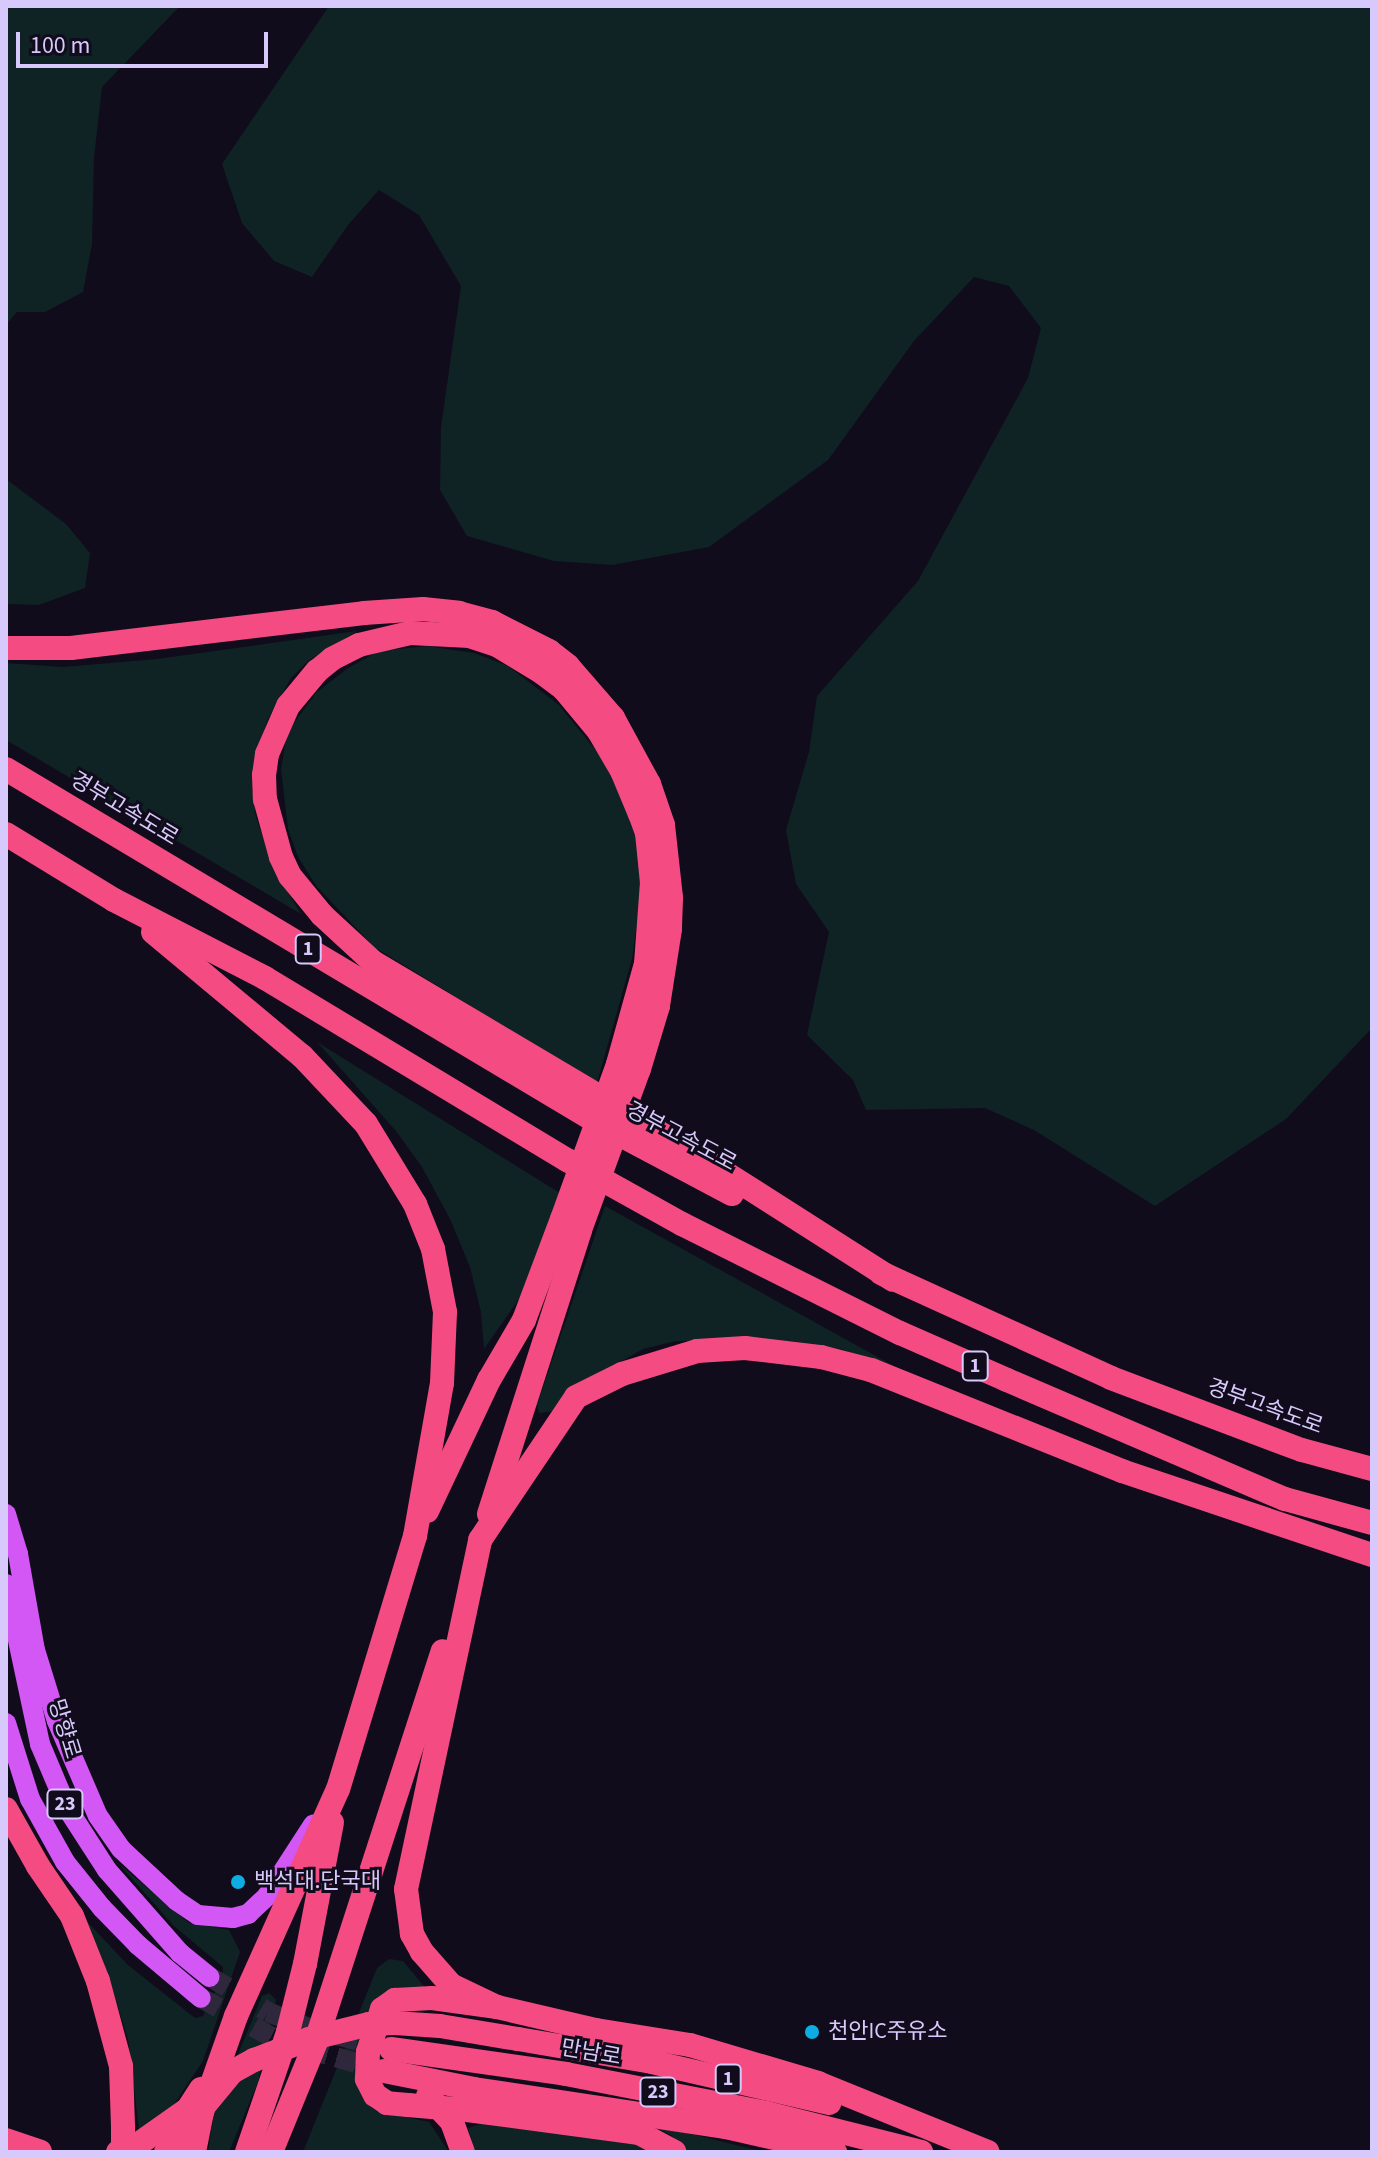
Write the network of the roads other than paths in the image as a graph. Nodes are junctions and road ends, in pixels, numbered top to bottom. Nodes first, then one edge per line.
1 (6, 648) edge
2 (6, 769) edge
3 (6, 834) edge
4 (114, 900) junction
5 (628, 1067) junction
6 (571, 1224) junction
7 (893, 1280) junction
8 (1372, 1469) edge
9 (6, 1514) edge
10 (1372, 1523) edge
11 (415, 1536) junction
12 (480, 1540) junction
13 (1372, 1555) edge
14 (6, 1584) edge
15 (6, 1723) edge
16 (338, 1789) junction
17 (6, 1809) edge
18 (210, 1977) tunnel mouth
19 (201, 1998) tunnel mouth
20 (497, 2007) junction
21 (315, 2044) junction
22 (222, 2056) junction
23 (388, 2060) junction
24 (6, 2140) edge
25 (928, 2142) edge
26 (40, 2152) edge
27 (120, 2152) edge
28 (166, 2152) edge
29 (194, 2152) edge
30 (247, 2152) edge
31 (271, 2152) edge
32 (290, 2152) edge
33 (463, 2152) edge
34 (674, 2152) edge
35 (835, 2152) edge
36 (988, 2152) edge

1 - 5 highway
2 - 7 highway, 경부고속도로 / 1
3 - 4 highway, 1
4 - 10 highway, 1
4 - 11 highway
5 - 6 highway, bridge
5 - 7 highway
6 - 11 highway
6 - 12 highway
7 - 8 highway, 경부고속도로 / 1
9 - 16 main road
11 - 16 highway
12 - 13 highway
12 - 20 highway
12 - 21 highway
14 - 18 main road, 망향로 / 23
15 - 19 main road, 23
16 - 22 highway
16 - 30 highway
17 - 27 highway, bridge
20 - 25 highway
20 - 34 highway, bridge
21 - 31 highway
21 - 32 highway
22 - 27 highway
22 - 29 highway
23 - 25 highway, 만남로 / 23
23 - 33 highway
23 - 35 highway, 23
24 - 26 highway
25 - 28 highway, 1, bridge
25 - 36 highway, 1

